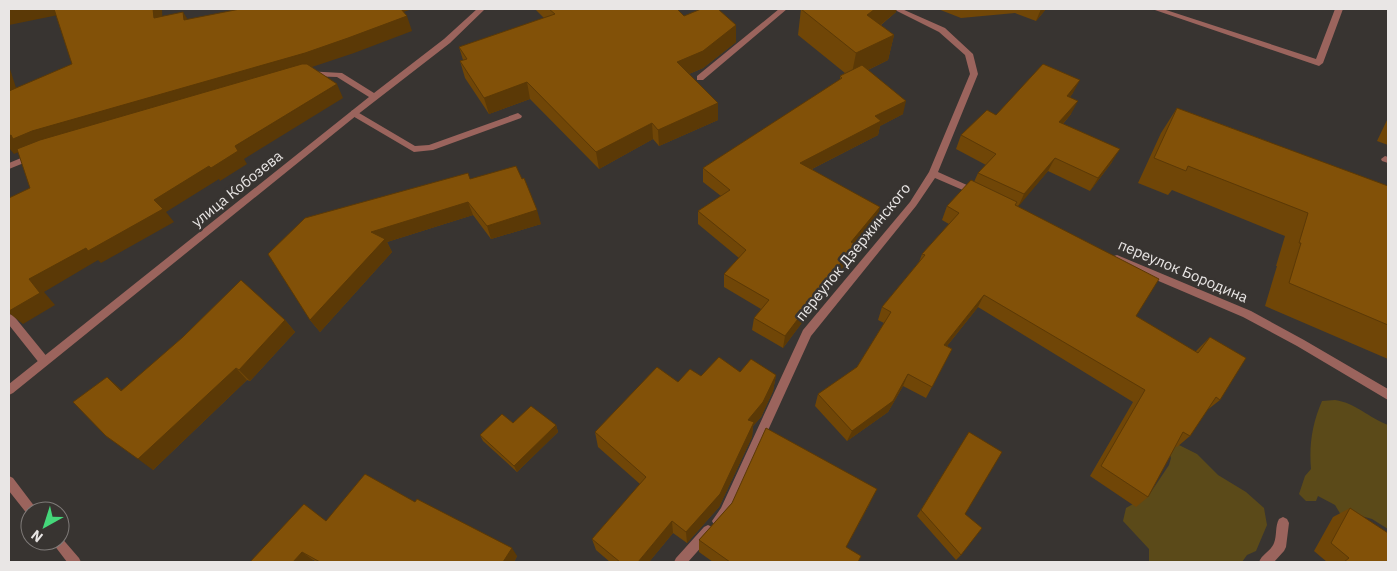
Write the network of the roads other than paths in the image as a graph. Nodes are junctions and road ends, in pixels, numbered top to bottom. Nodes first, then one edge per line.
1 (481, 9) edge
2 (784, 9) edge
3 (897, 9) edge
4 (1156, 9) edge
5 (1339, 9) edge
6 (300, 75) edge
7 (700, 78) dead end
8 (374, 97) junction
9 (354, 113) junction
10 (518, 116) dead end
11 (41, 152) edge
12 (9, 166) edge
13 (933, 173) junction
14 (986, 197) edge
15 (1110, 256) edge
16 (9, 318) edge
17 (44, 361) junction
18 (9, 390) edge
19 (1388, 395) edge
20 (9, 482) edge
21 (24, 501) edge
22 (1283, 523) dead end
23 (66, 551) edge
24 (75, 562) edge
25 (680, 562) edge
26 (1265, 562) edge

1 - 8 street, улица Кобозева
2 - 7 street
3 - 13 street, переулок Дзержинского
4 - 5 street
6 - 8 street
8 - 9 street, улица Кобозева
9 - 10 street
9 - 17 street, улица Кобозева
11 - 12 street
13 - 14 street
13 - 25 street, переулок Дзержинского
15 - 19 street, переулок Бородина
16 - 17 street
17 - 18 street, улица Кобозева
20 - 21 street
22 - 26 street
23 - 24 street

